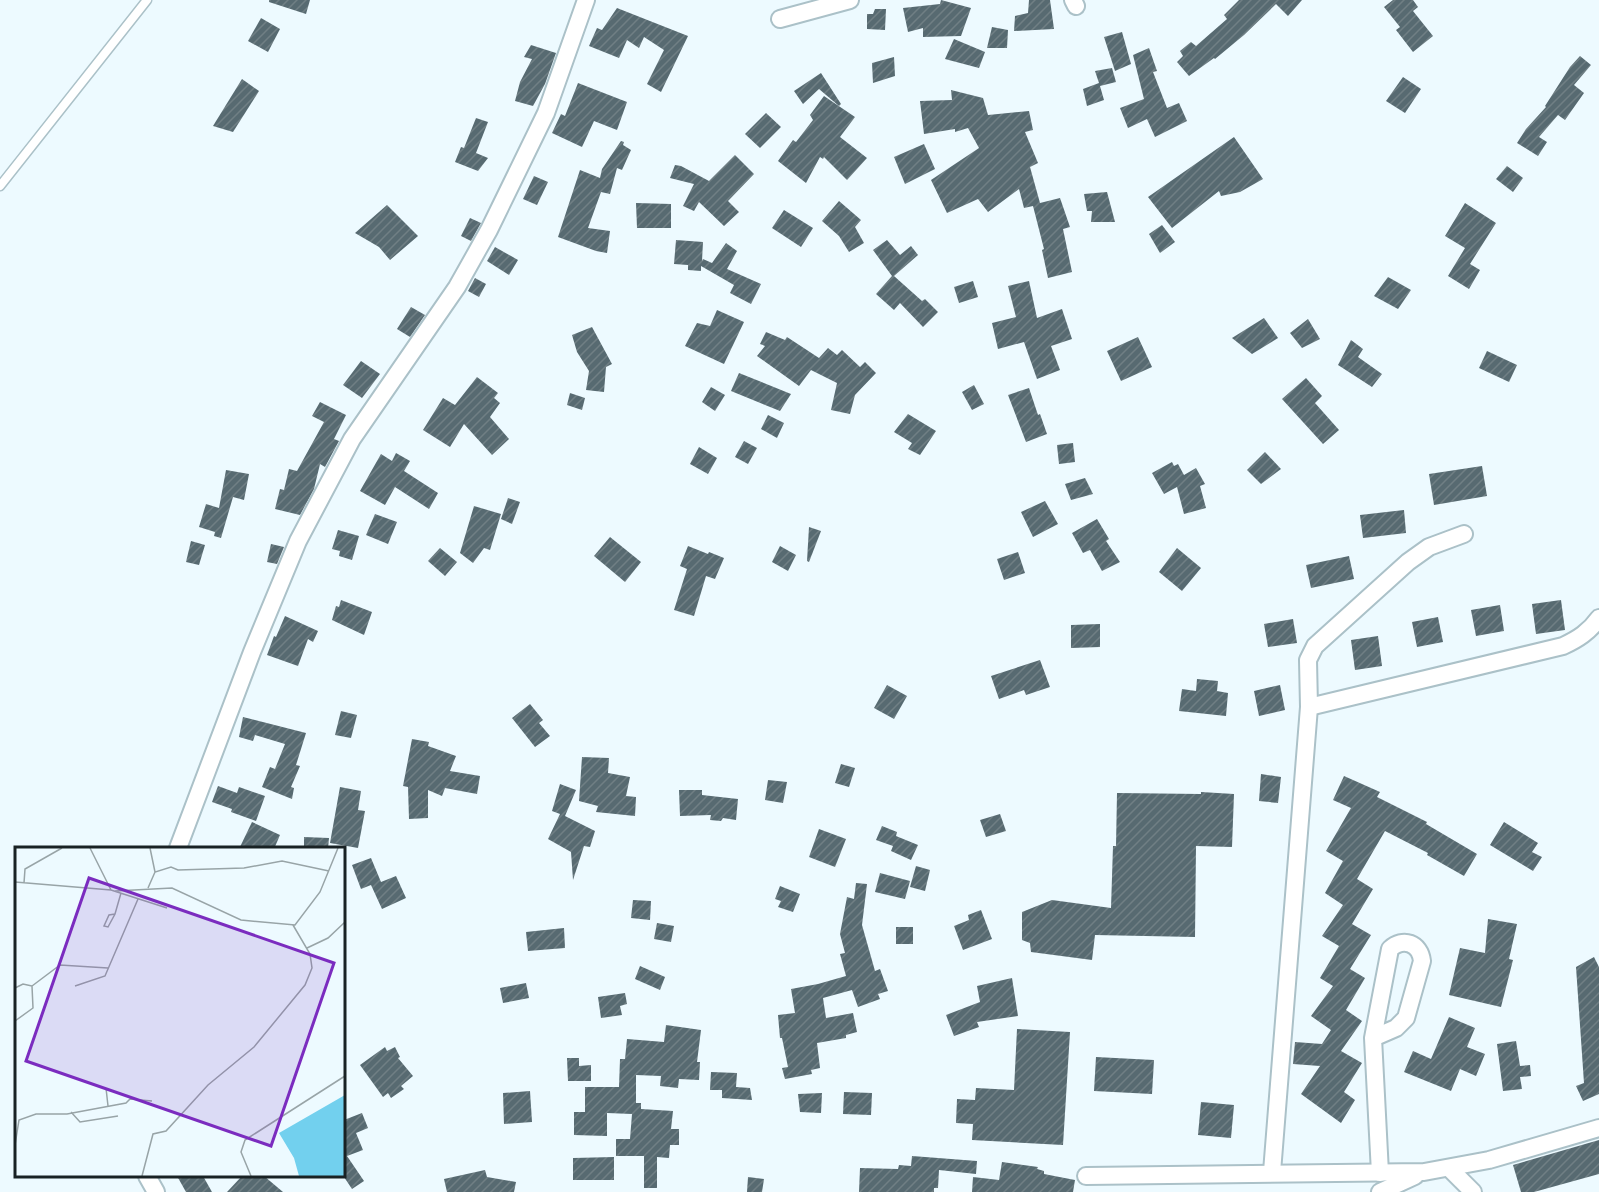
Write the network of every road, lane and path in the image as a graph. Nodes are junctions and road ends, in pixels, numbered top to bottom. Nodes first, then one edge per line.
1 (147, 0) edge
2 (586, 0) edge
3 (850, 0) edge
4 (780, 19) dead end
5 (0, 186) edge
6 (1464, 534) dead end
7 (1599, 618) edge
8 (1309, 707) junction
9 (179, 847) edge
10 (1373, 1038) junction
11 (1599, 1128) edge
12 (1449, 1168) junction
13 (1272, 1172) junction
14 (1425, 1172) junction
15 (1380, 1173) junction
16 (1086, 1176) dead end
17 (148, 1177) edge
18 (156, 1192) edge
19 (1380, 1192) edge
20 (1473, 1192) edge

1 - 5 lane
2 - 9 street
3 - 4 street
6 - 8 street
7 - 8 street
8 - 13 street
10 - 10 street
10 - 15 street
11 - 12 street
12 - 14 street
12 - 20 street
13 - 15 street
13 - 16 street
14 - 15 street
14 - 19 street
17 - 18 street

